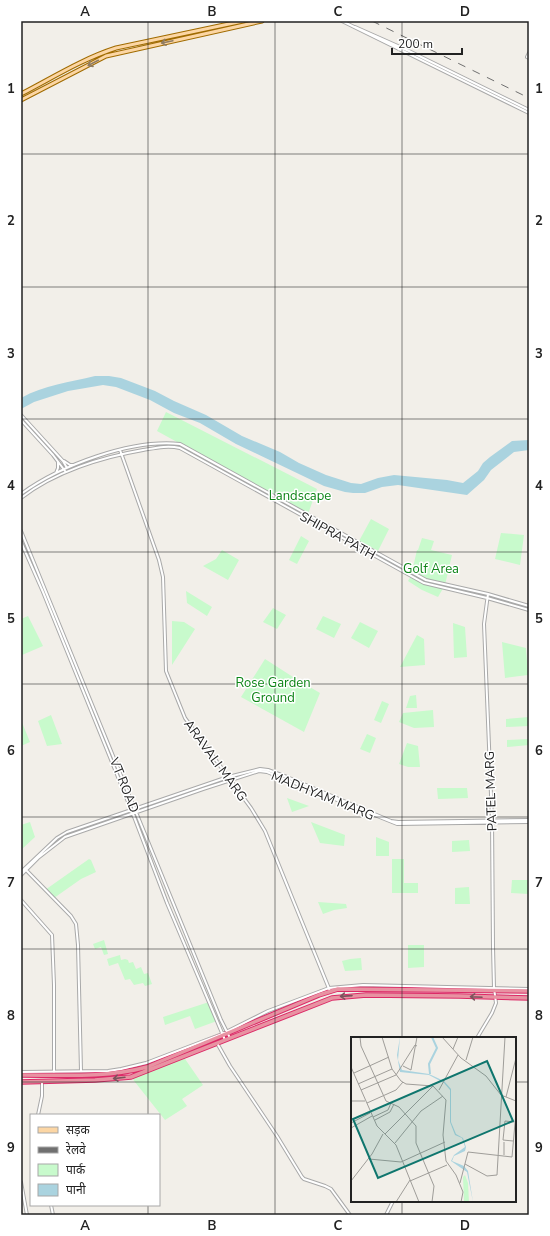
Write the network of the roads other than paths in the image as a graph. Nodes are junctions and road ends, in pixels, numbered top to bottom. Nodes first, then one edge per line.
1 (242, 21) edge
2 (262, 21) edge
3 (342, 21) edge
4 (354, 27) junction
5 (529, 54) edge
6 (529, 58) edge
7 (21, 94) edge
8 (21, 100) edge
9 (529, 110) edge
10 (529, 113) edge
11 (21, 415) edge
12 (21, 420) edge
13 (120, 450) junction
14 (121, 454) junction
15 (63, 461) junction
16 (58, 462) junction
17 (76, 465) junction
18 (67, 468) junction
19 (64, 470) junction
20 (69, 471) junction
21 (66, 473) junction
22 (55, 474) junction
23 (21, 494) edge
24 (21, 498) edge
25 (21, 531) edge
26 (21, 542) edge
27 (488, 594) junction
28 (487, 598) junction
29 (529, 606) edge
30 (529, 610) edge
31 (117, 771) junction
32 (228, 777) junction
33 (230, 780) junction
34 (134, 812) junction
35 (492, 821) junction
36 (529, 821) edge
37 (26, 870) junction
38 (21, 873) edge
39 (21, 900) edge
40 (330, 989) junction
41 (494, 989) junction
42 (529, 990) edge
43 (495, 998) junction
44 (529, 998) edge
45 (227, 1032) junction
46 (223, 1034) junction
47 (478, 1037) edge
48 (215, 1038) junction
49 (230, 1038) junction
50 (225, 1040) junction
51 (217, 1043) junction
52 (81, 1071) junction
53 (21, 1072) edge
54 (54, 1072) junction
55 (21, 1075) edge
56 (42, 1081) junction
57 (21, 1082) edge
58 (38, 1114) edge
59 (21, 1182) edge
60 (392, 1202) edge
61 (27, 1215) edge
62 (350, 1215) edge
63 (386, 1215) edge

1 - 7 main road
2 -> 8 main road
3 - 4 street
4 - 9 street
4 - 10 street
5 - 6 street
11 - 15 street
12 - 16 street
13 - 14 street, ARAVALI MARG
13 - 17 street, SHIPRA PATH
13 - 27 street, SHIPRA PATH
14 - 20 street, SHIPRA PATH
14 - 28 street, SHIPRA PATH
14 - 32 street, ARAVALI MARG
15 - 17 street
15 - 18 street
16 - 19 street
16 - 22 street
17 - 18 street, SHIPRA PATH
18 - 19 street, SHIPRA PATH
18 - 20 street
19 - 21 street
19 - 22 street, SHIPRA PATH
20 - 21 street, SHIPRA PATH
21 - 24 street, SHIPRA PATH
22 - 23 street, SHIPRA PATH
25 - 31 street, VT ROAD
26 - 31 street, VT ROAD
27 - 28 street, PATEL MARG
27 - 29 street, SHIPRA PATH
28 - 30 street, SHIPRA PATH
28 - 35 street, PATEL MARG
31 - 34 street, VT ROAD
32 - 33 street, ARAVALI MARG
32 - 34 street, MADHYAM MARG
32 - 35 street, MADHYAM MARG
33 - 34 street, MADHYAM MARG
33 - 35 street, MADHYAM MARG
33 - 40 street, ARAVALI MARG
34 - 37 street, MADHYAM MARG
34 - 38 street, MADHYAM MARG
34 - 45 street, VT ROAD
34 - 46 street, VT ROAD
35 - 36 street, MADHYAM MARG
35 - 41 street, PATEL MARG
37 - 38 street, MADHYAM MARG
37 - 52 street
39 - 54 street
40 - 41 highway
40 - 45 highway
41 - 42 highway
41 - 43 street, PATEL MARG
43 - 44 highway
43 - 47 street
43 -> 49 highway
45 - 46 highway
45 - 49 street, VT ROAD
46 - 48 highway
46 - 50 street, VT ROAD
46 - 52 street
48 - 51 street
48 - 55 highway
49 - 50 highway
50 - 51 highway
51 -> 56 highway
51 - 62 street
52 - 54 street
53 - 54 street
56 - 57 highway
56 - 58 street
59 - 61 street
60 - 63 street

